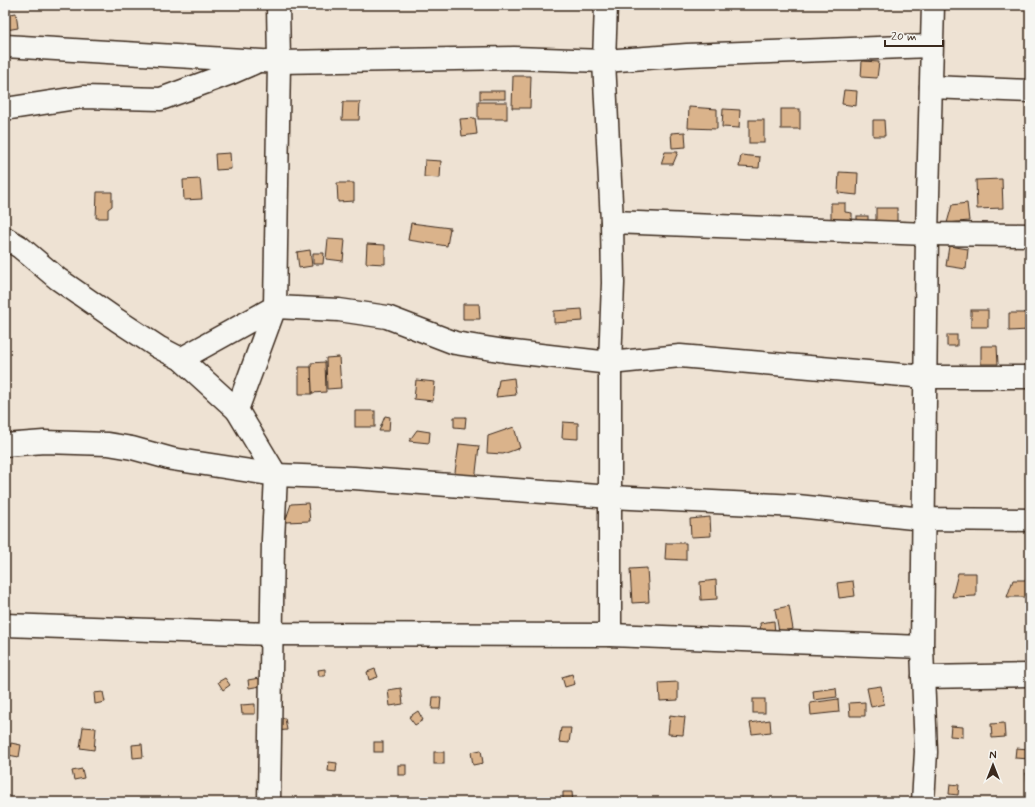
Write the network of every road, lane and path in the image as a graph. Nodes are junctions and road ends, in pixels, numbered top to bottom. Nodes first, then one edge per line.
1 (278, 5) edge
2 (606, 5) edge
3 (932, 5) edge
4 (5, 46) edge
5 (931, 46) junction
6 (604, 61) junction
7 (257, 62) junction
8 (279, 62) junction
9 (930, 87) junction
10 (1030, 91) edge
11 (5, 109) edge
12 (612, 222) junction
13 (927, 234) junction
14 (1030, 235) edge
15 (5, 238) edge
16 (275, 307) junction
17 (181, 359) junction
18 (610, 362) junction
19 (926, 377) junction
20 (1030, 377) edge
21 (237, 410) junction
22 (5, 444) edge
23 (276, 475) junction
24 (611, 497) junction
25 (924, 519) junction
26 (1030, 520) edge
27 (5, 625) edge
28 (271, 634) junction
29 (610, 635) junction
30 (922, 647) junction
31 (1030, 675) edge
32 (923, 677) junction
33 (270, 802) edge
34 (923, 802) edge

1 - 8 street
2 - 6 street
3 - 5 street
4 - 7 street
5 - 6 street
5 - 9 street
6 - 8 street
6 - 12 street
7 - 8 street
7 - 11 street
8 - 16 street
9 - 10 street
9 - 13 street
12 - 13 street
12 - 18 street
13 - 14 street
13 - 19 street
15 - 17 street
16 - 17 street
16 - 18 street
16 - 21 street
17 - 21 street
18 - 19 street
18 - 24 street
19 - 20 street
19 - 25 street
21 - 23 street
22 - 23 street
23 - 24 street
23 - 28 street
24 - 25 street
24 - 29 street
25 - 26 street
25 - 30 street
27 - 28 street
28 - 29 street
28 - 33 street
29 - 30 street
30 - 32 street
31 - 32 street
32 - 34 street

